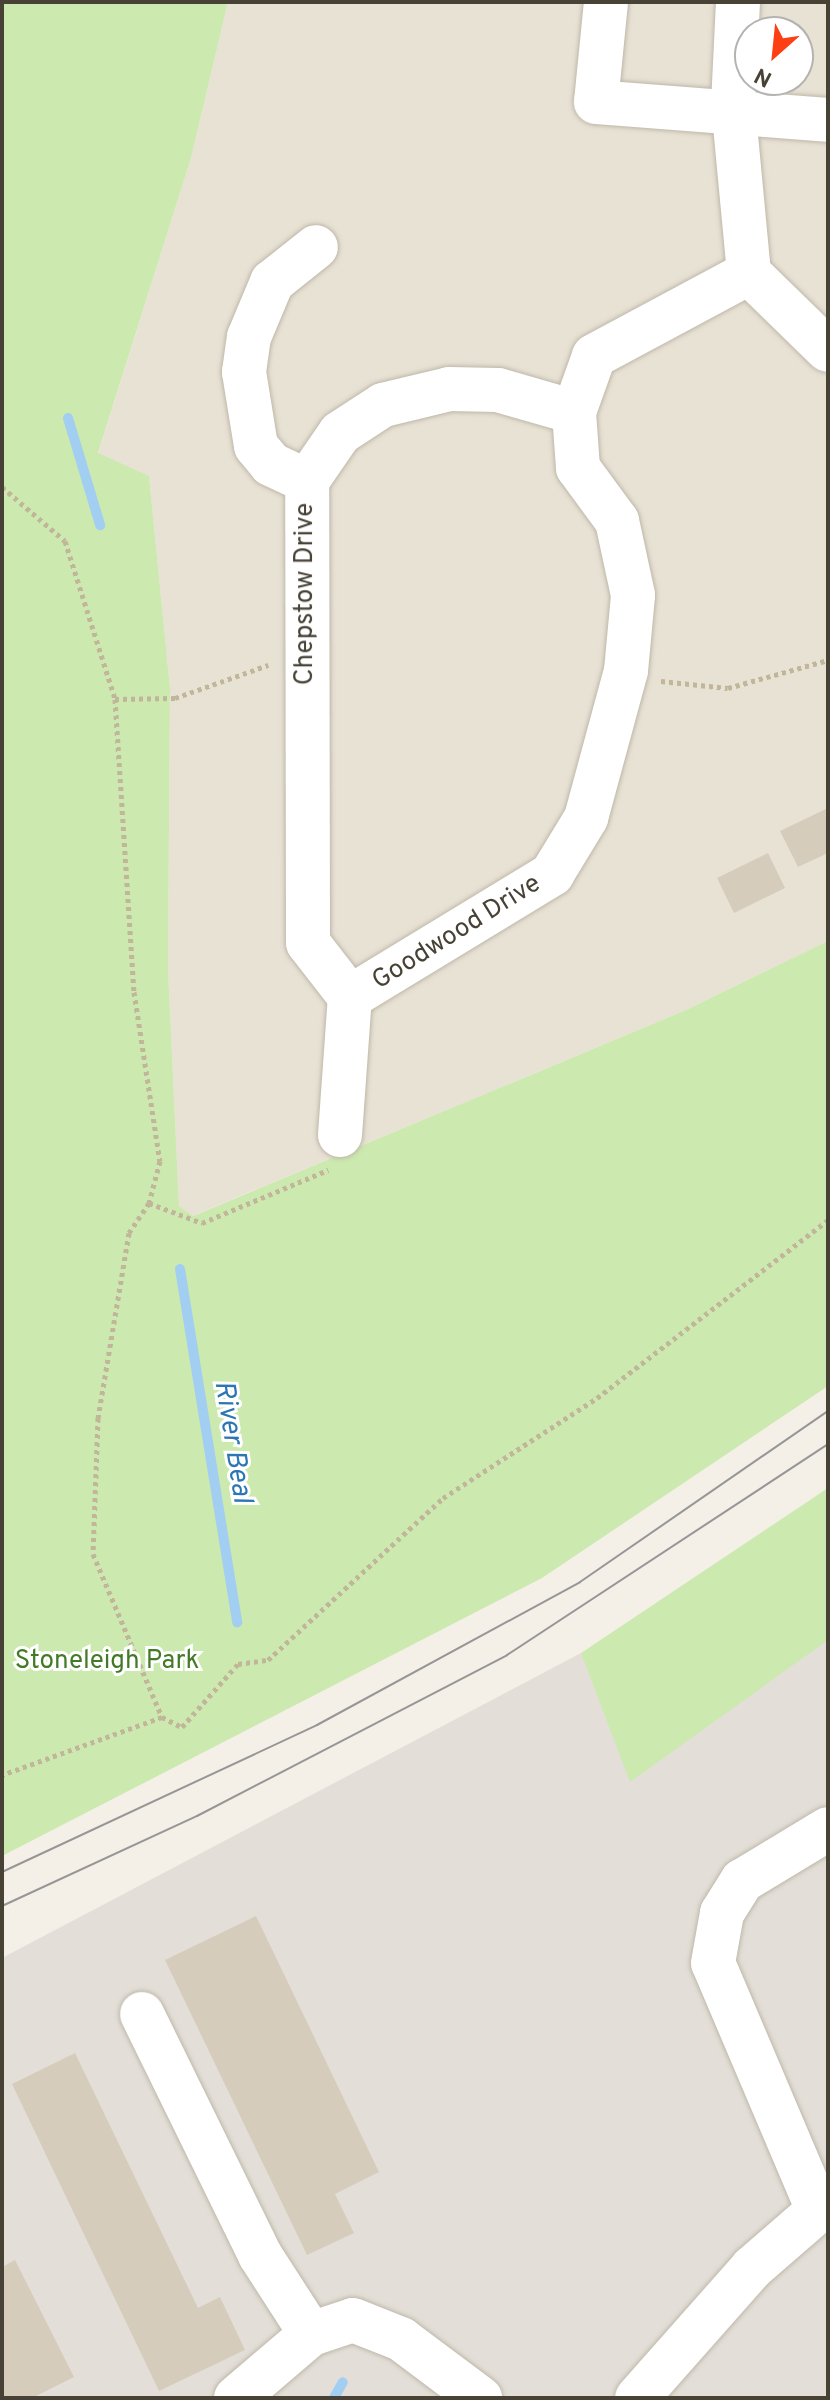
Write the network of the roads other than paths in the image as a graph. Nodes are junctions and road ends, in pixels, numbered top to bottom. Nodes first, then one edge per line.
1 (606, 2) edge
2 (738, 2) edge
3 (734, 116) junction
4 (828, 120) edge
5 (316, 247) dead end
6 (749, 273) junction
7 (828, 350) edge
8 (574, 412) junction
9 (307, 481) junction
10 (350, 997) junction
11 (340, 1135) road end
12 (828, 1829) edge
13 (142, 2014) dead end
14 (823, 2206) edge
15 (311, 2334) junction
16 (236, 2398) edge
17 (480, 2398) edge
18 (637, 2398) edge

1 - 3 street
2 - 3 street
3 - 4 street
3 - 6 street
5 - 9 street
6 - 7 street
6 - 8 street, Goodwood Drive
8 - 9 street, Chepstow Drive
8 - 10 street, Goodwood Drive
9 - 10 street, Chepstow Drive
10 - 11 street, Goodwood Drive
12 - 14 street
13 - 15 street
14 - 18 street
15 - 16 street
15 - 17 street

